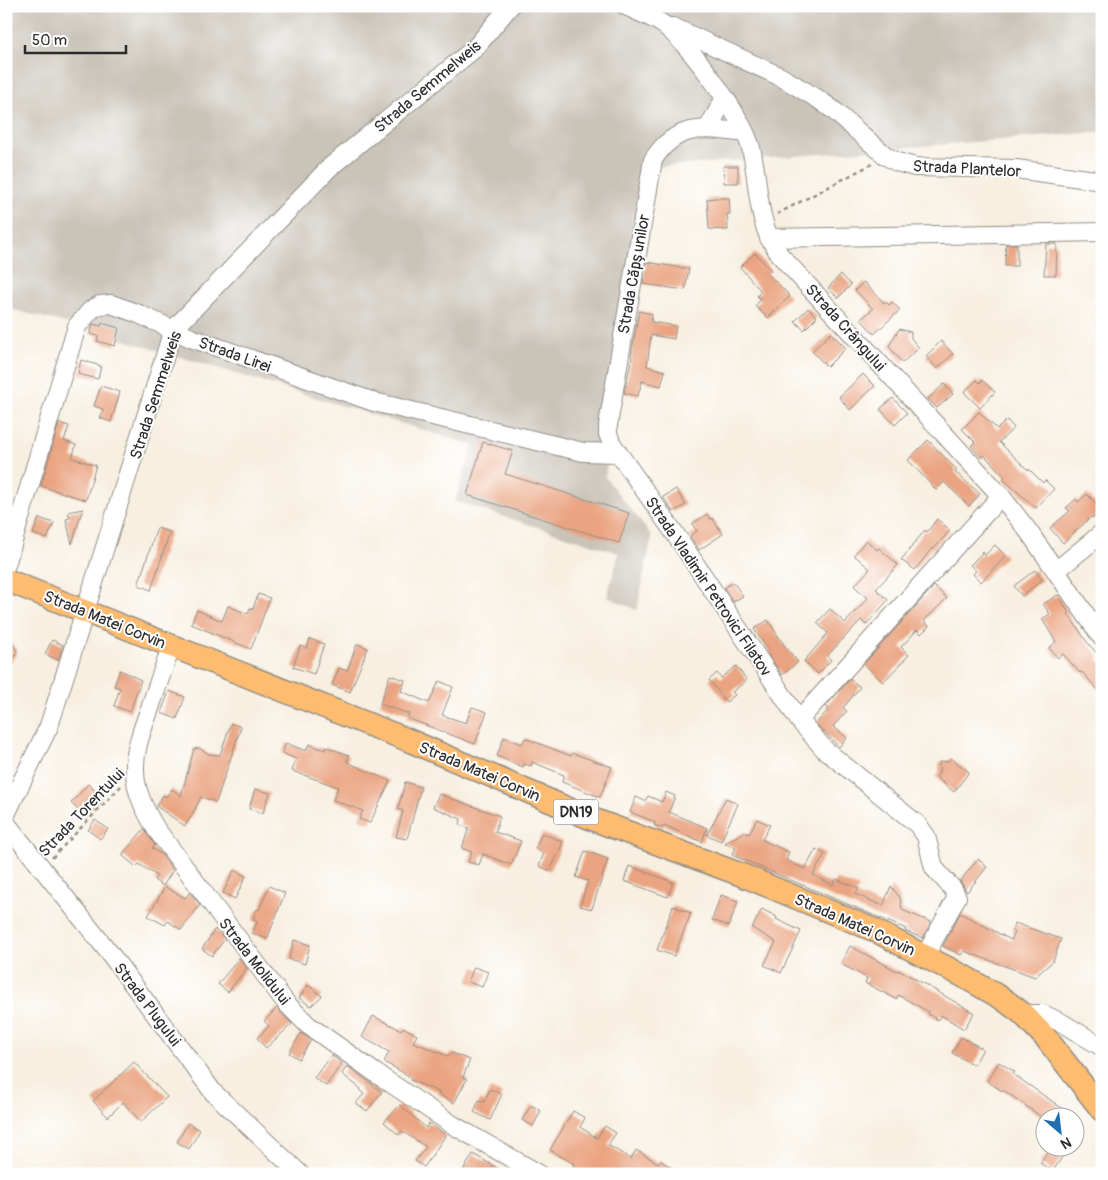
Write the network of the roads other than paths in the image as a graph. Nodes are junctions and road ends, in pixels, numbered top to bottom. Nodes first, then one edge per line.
1 (510, 6) edge
2 (626, 6) edge
3 (662, 23) junction
4 (725, 98) junction
5 (708, 128) junction
6 (746, 133) junction
7 (1102, 181) edge
8 (1102, 232) edge
9 (769, 238) junction
10 (173, 330) junction
11 (618, 453) junction
12 (1001, 496) junction
13 (1102, 533) edge
14 (6, 566) edge
15 (1056, 570) junction
16 (6, 580) edge
17 (86, 610) junction
18 (1102, 638) edge
19 (172, 645) junction
20 (799, 720) junction
21 (6, 814) edge
22 (6, 823) edge
23 (925, 956) junction
24 (1023, 1014) junction
25 (1102, 1047) edge
26 (1102, 1110) edge
27 (300, 1174) edge
28 (539, 1174) edge

1 - 10 street, Strada Semmelweis
2 - 3 street, Strada Crângului
3 - 4 street, Strada Crângului
3 - 7 street, Strada Plantelor
4 - 5 street
4 - 6 street, Strada Crângului
5 - 6 street, Strada Căpșunilor
5 - 11 street, Strada Căpșunilor
6 - 9 street, Strada Crângului
8 - 9 street
9 - 12 street, Strada Crângului
10 - 11 street, Strada Lirei
10 - 14 street, Strada Lirei
10 - 17 street, Strada Semmelweis
11 - 20 street, Strada Vladimir Petrovici Filatov
12 - 15 street, Strada Crângului
12 - 20 street
13 - 15 street
15 - 18 street, Strada Crângului
16 - 17 main road, Strada Matei Corvin / DN19
17 - 19 main road, Strada Matei Corvin / DN19
17 - 21 street, Strada Semmelweis
19 - 23 main road, Strada Matei Corvin / DN19
19 - 28 street, Strada Molidului
20 - 23 street, Strada Vladimir Petrovici Filatov
22 - 27 street, Strada Plugului
23 - 24 main road, Strada Matei Corvin / DN19
24 - 25 street
24 - 26 main road, Strada Matei Corvin / DN19

